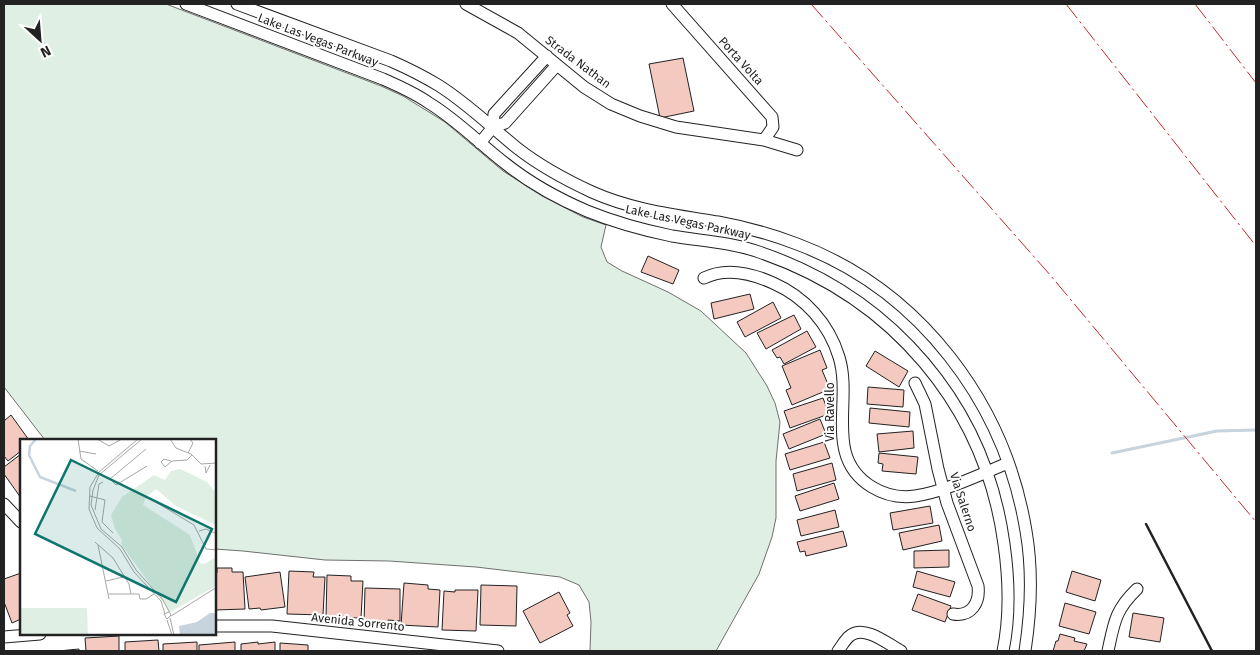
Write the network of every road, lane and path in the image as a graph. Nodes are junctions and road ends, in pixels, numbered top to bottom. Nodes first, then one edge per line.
1 (186, 4) edge
2 (237, 4) edge
3 (468, 4) edge
4 (672, 4) edge
5 (547, 56) junction
6 (558, 65) junction
7 (527, 77) junction
8 (538, 86) junction
9 (493, 127) junction
10 (764, 140) junction
11 (480, 143) junction
12 (797, 150) dead end
13 (704, 278) dead end
14 (915, 383) dead end
15 (1008, 463) junction
16 (987, 472) junction
17 (944, 488) junction
18 (4, 504) edge
19 (20, 521) edge
20 (1137, 589) dead end
21 (953, 614) dead end
22 (216, 626) edge
23 (28, 635) edge
24 (4, 637) edge
25 (498, 651) edge
26 (838, 651) edge
27 (902, 651) edge
28 (1003, 651) edge
29 (1025, 651) edge
30 (1108, 651) edge

1 - 11 street, Lake Las Vegas Parkway
2 - 9 street, Lake Las Vegas Parkway
3 - 5 street, Strada Nathan
4 - 10 street, Porta Volta
5 - 6 street, Strada Nathan
5 - 7 street
6 - 8 street
6 - 10 street, Strada Nathan
7 - 8 street
7 - 9 street
8 - 9 street
9 - 11 street
9 - 15 street, Lake Las Vegas Parkway
10 - 12 street, Strada Nathan
11 - 16 street, Lake Las Vegas Parkway
13 - 17 street, Via Ravello
14 - 17 street, Via Salerno
15 - 16 street, Via Ravello
15 - 29 street, Lake Las Vegas Parkway
16 - 17 street, Via Ravello
16 - 28 street, Lake Las Vegas Parkway
17 - 21 street, Via Salerno
18 - 19 street
20 - 30 street
22 - 25 street, Avenida Sorrento
23 - 24 street
26 - 27 street

